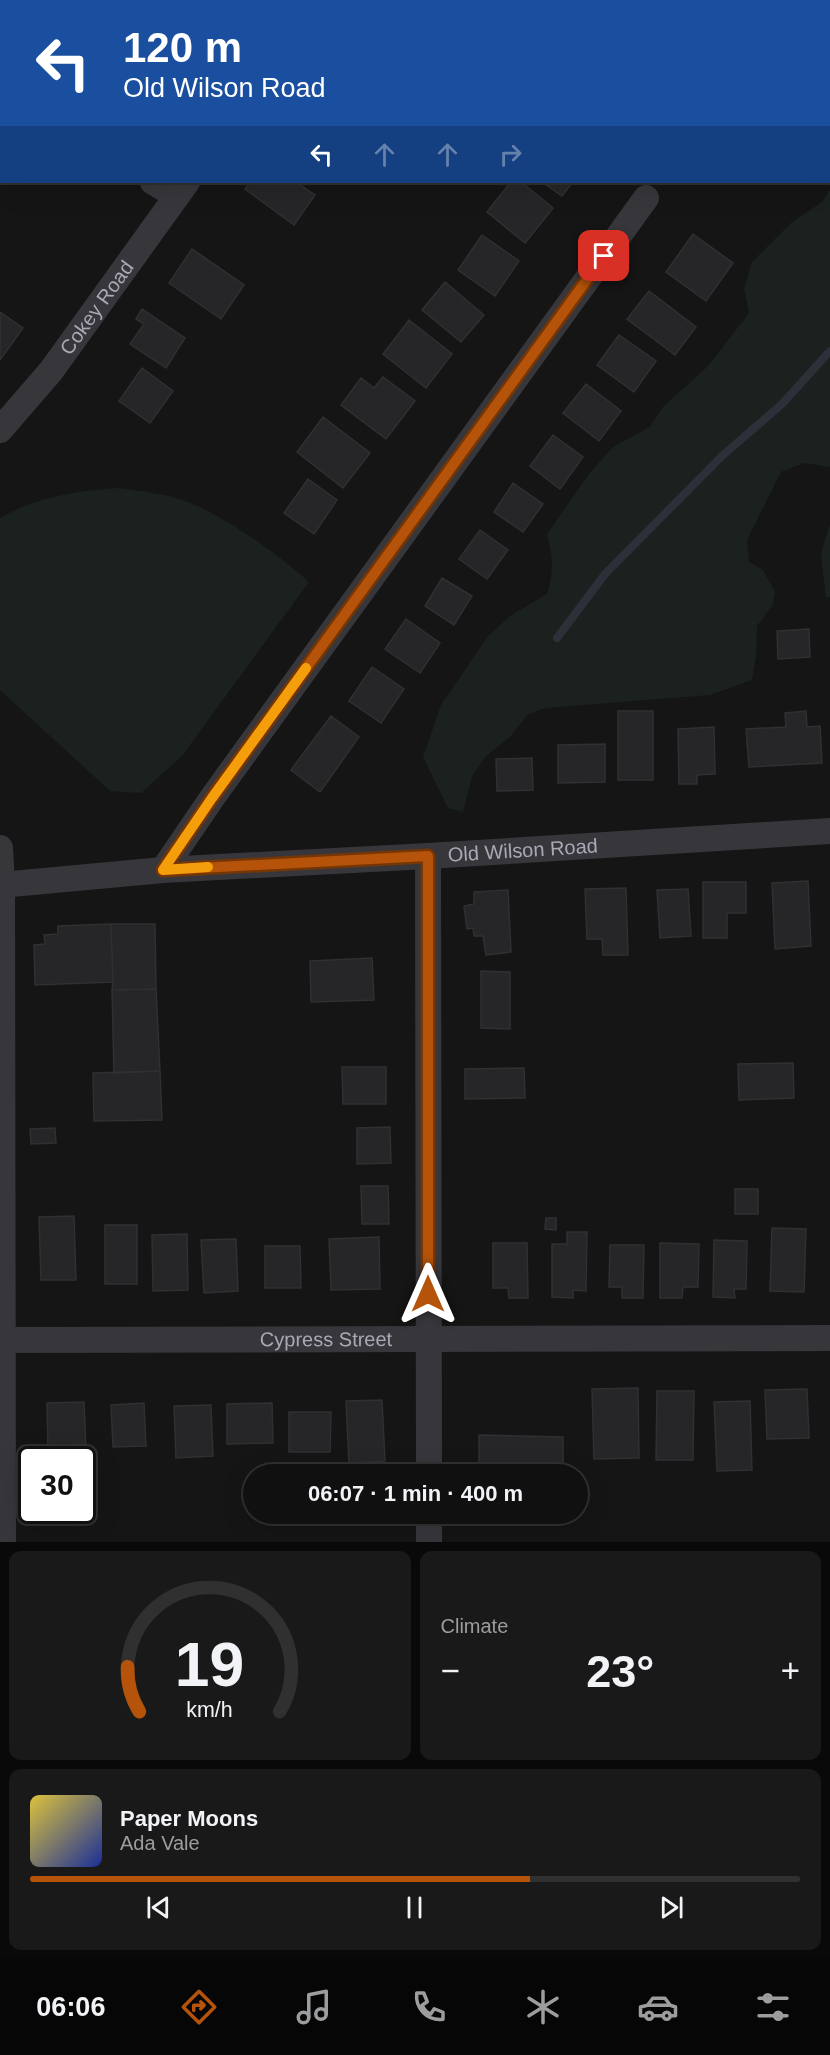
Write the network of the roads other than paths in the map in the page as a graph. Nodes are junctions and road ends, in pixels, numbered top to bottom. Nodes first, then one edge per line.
1 (157, 183) edge
2 (182, 189) edge
3 (646, 198) dead end
4 (0, 430) edge
5 (830, 831) edge
6 (0, 848) edge
7 (428, 856) junction
8 (163, 870) junction
9 (1, 884) edge
10 (830, 1338) edge
11 (1, 1340) edge
12 (428, 1340) junction
13 (429, 1464) edge
14 (429, 1524) edge
15 (3, 1542) edge
16 (429, 1542) edge

1 - 2 street
2 - 4 street, Cokey Road
3 - 8 street
5 - 7 street, Old Wilson Road
6 - 9 street
7 - 8 street, Old Wilson Road
7 - 12 street
8 - 9 street, Old Wilson Road
9 - 11 street
10 - 12 street, Cypress Street
11 - 12 street, Cypress Street
11 - 15 street
12 - 13 street
14 - 16 street

